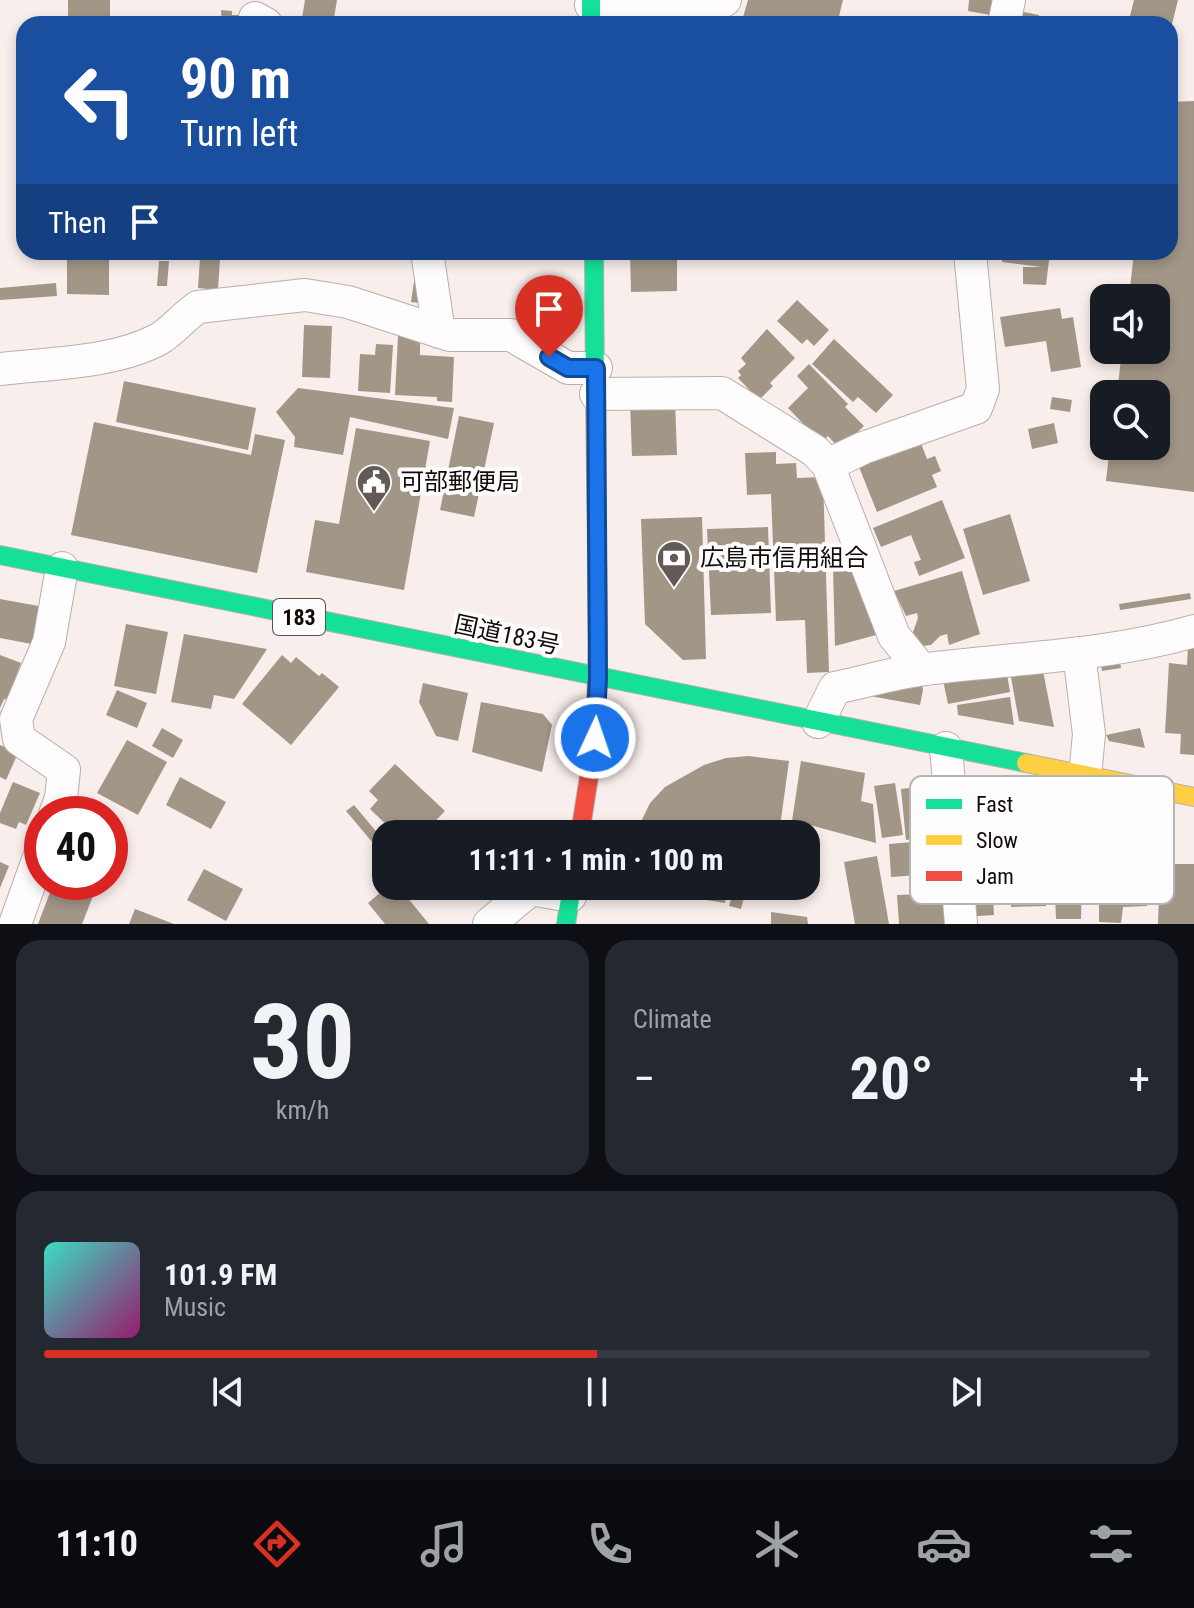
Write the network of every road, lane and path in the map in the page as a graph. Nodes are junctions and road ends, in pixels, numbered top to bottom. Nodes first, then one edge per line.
1 (725, 0) edge
2 (591, 10) edge
3 (428, 260) edge
4 (594, 260) edge
5 (971, 260) edge
6 (439, 332) junction
7 (0, 369) edge
8 (596, 381) junction
9 (828, 465) junction
10 (0, 555) edge
11 (62, 568) junction
12 (1194, 631) edge
13 (1079, 653) junction
14 (921, 669) junction
15 (598, 678) junction
16 (818, 722) junction
17 (946, 748) junction
18 (948, 776) edge
19 (1085, 776) joint
20 (1174, 793) edge
21 (61, 796) edge
22 (1194, 797) edge
23 (582, 820) edge
24 (24, 899) edge
25 (569, 902) edge
26 (959, 904) edge
27 (15, 924) edge
28 (489, 924) edge
29 (961, 924) edge

1 - 2 street
3 - 6 street
4 - 8 main road
5 - 9 street
6 - 7 street
6 - 8 street
8 - 9 street
8 - 15 main road
9 - 14 street
10 - 11 main road, 国道183号 / 183
11 - 15 main road, 国道183号 / 183
11 - 21 street
12 - 13 street
13 - 14 street
13 - 19 street
14 - 16 street
15 - 16 main road, 国道183号 / 183
15 - 23 main road
16 - 17 main road, 国道183号 / 183
17 - 18 street
17 - 19 main road, 国道183号 / 183
20 - 22 main road, 国道183号 / 183
24 - 27 street
25 - 28 street
26 - 29 street

